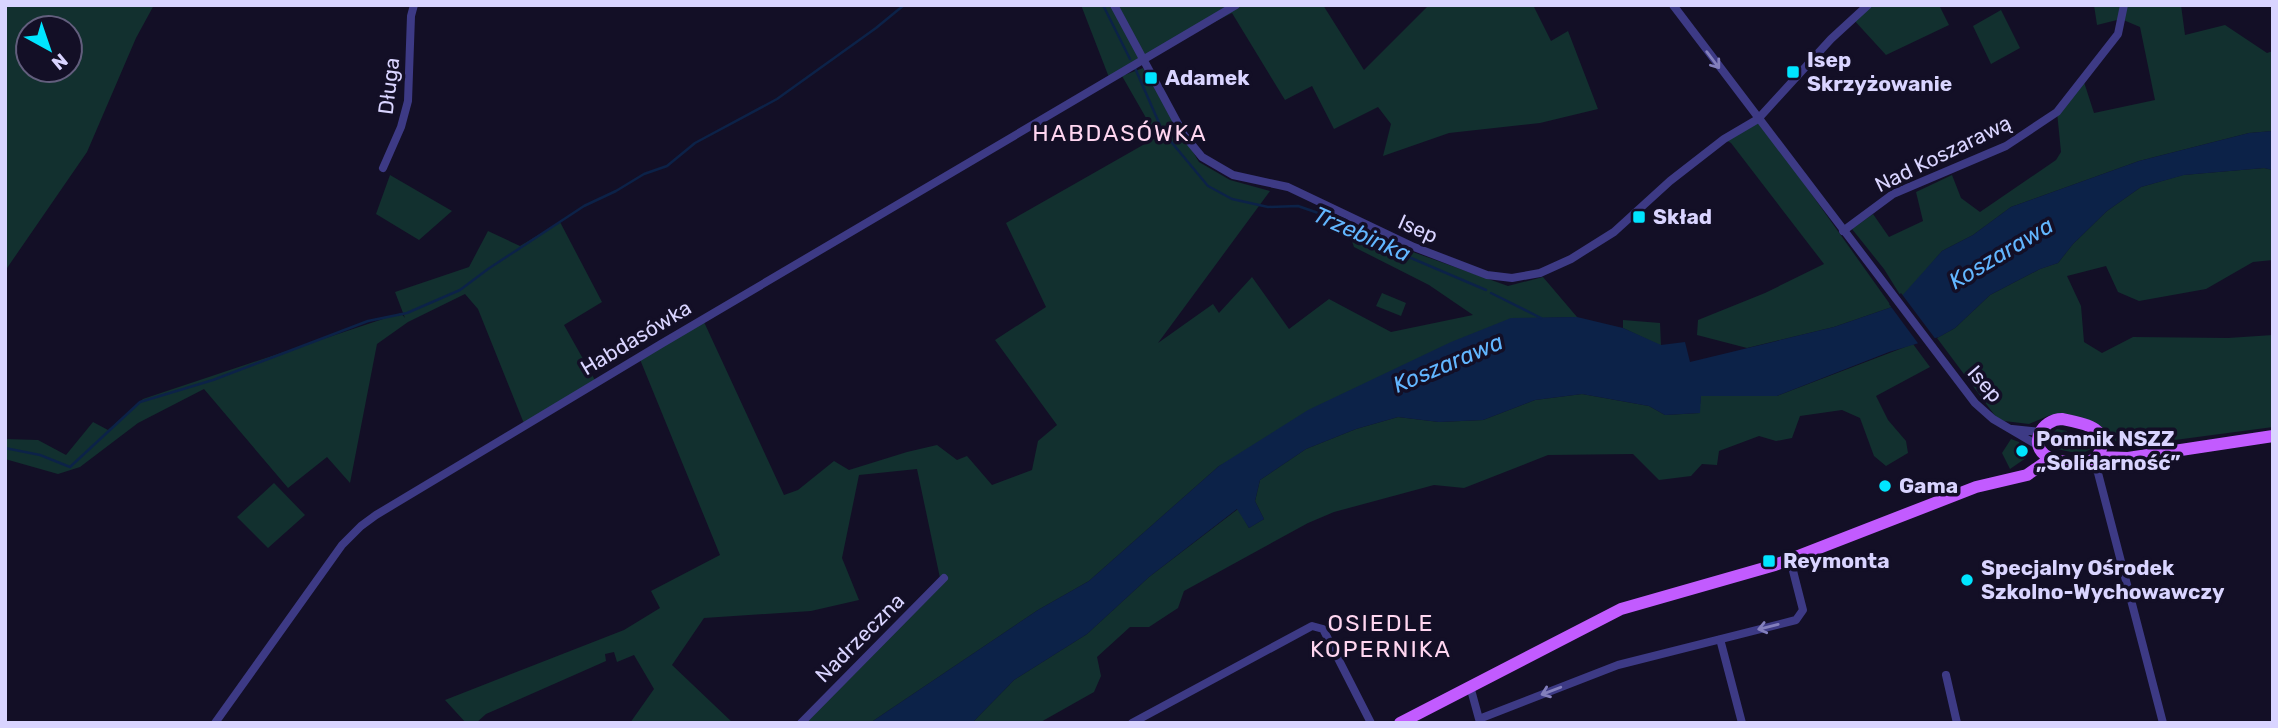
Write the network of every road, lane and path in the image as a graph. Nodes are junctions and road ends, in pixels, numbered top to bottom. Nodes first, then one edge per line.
1 (414, 5) edge
2 (1114, 5) edge
3 (1236, 5) edge
4 (1673, 5) edge
5 (1868, 5) edge
6 (2124, 5) edge
7 (1143, 58) junction
8 (1758, 119) junction
9 (383, 168) dead end
10 (1843, 231) junction
11 (2012, 429) junction
12 (2040, 432) junction
13 (2273, 436) edge
14 (2102, 444) junction
15 (2043, 451) junction
16 (2140, 454) junction
17 (2095, 459) junction
18 (1790, 559) junction
19 (944, 578) dead end
20 (1720, 639) junction
21 (1946, 675) dead end
22 (1470, 685) junction
23 (215, 723) edge
24 (801, 723) edge
25 (1132, 723) edge
26 (1371, 723) edge
27 (1400, 723) edge
28 (1742, 723) edge
29 (1957, 723) edge
30 (2163, 723) edge

1 - 9 street, Długa
2 - 7 street, Isep
3 - 7 street, Habdasówka
4 -> 8 street
5 - 8 street, Isep
6 - 10 street, Nad Koszarawą
7 - 8 street, Isep
7 - 23 street, Habdasówka
8 - 10 street
10 - 11 street, Isep
11 - 12 street, Isep
11 - 15 street, Isep
12 - 14 main road
12 - 15 main road
13 - 16 main road
14 - 16 main road
14 - 17 main road
15 - 17 main road
15 - 18 main road
16 - 17 main road
17 - 30 street
18 -> 20 street
18 - 22 main road
19 - 24 street, Nadrzeczna
20 -> 22 street
20 - 28 street
21 - 29 street
22 - 27 main road
25 - 26 street

